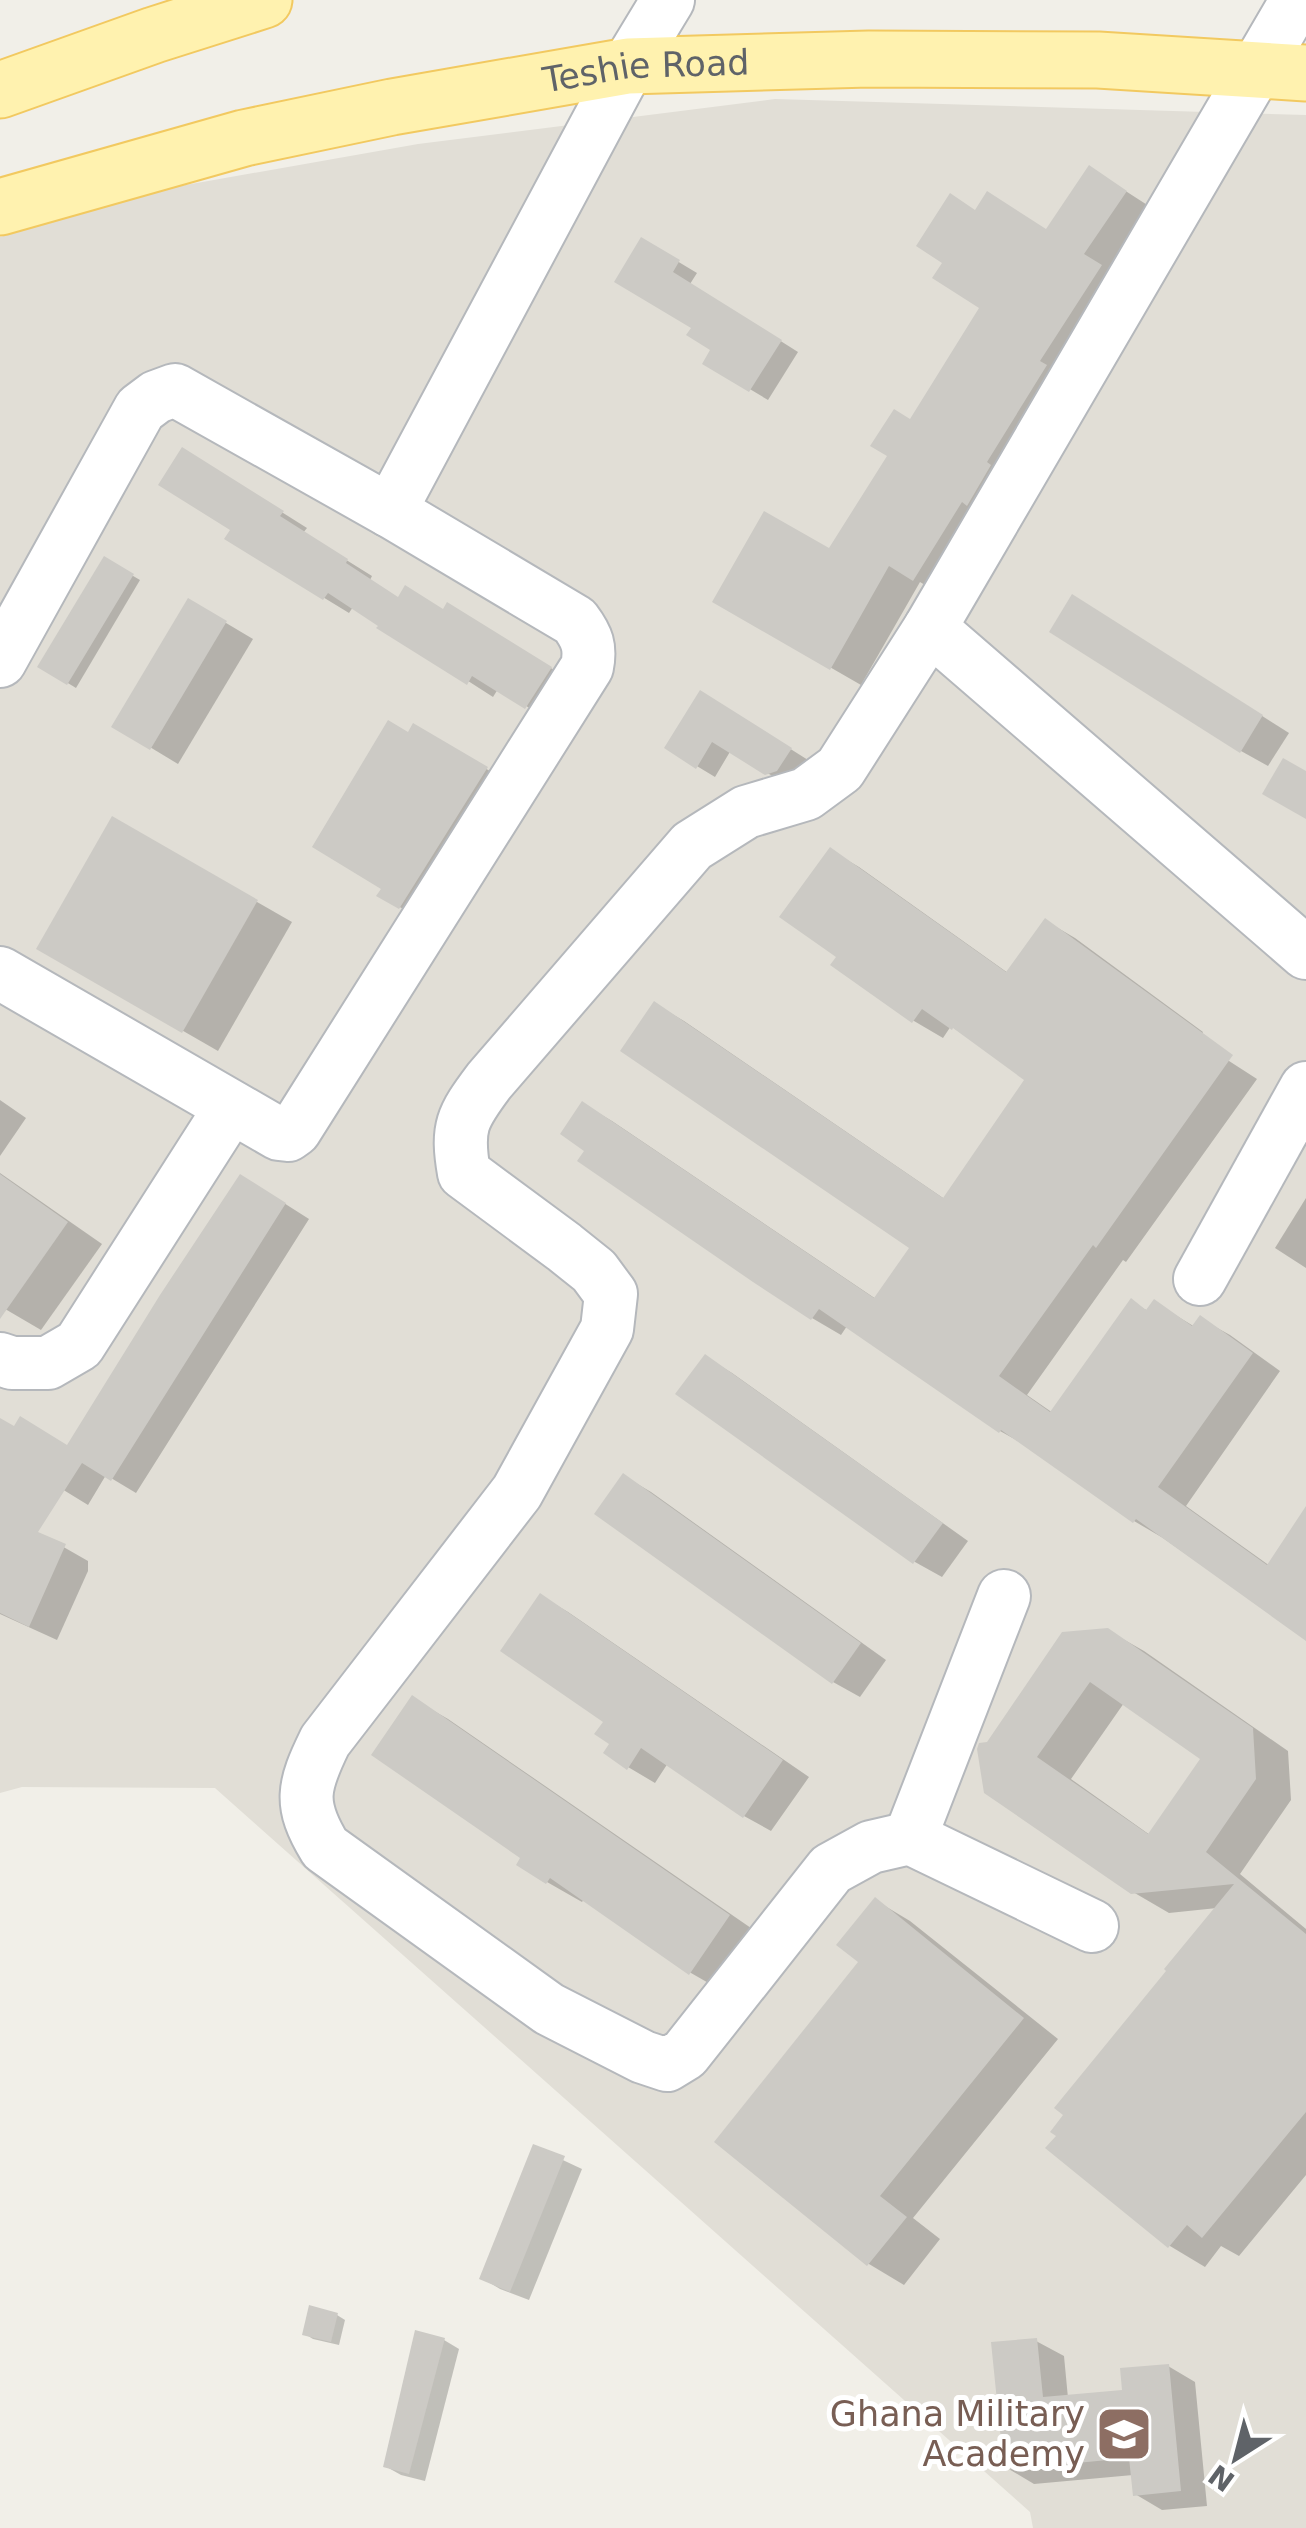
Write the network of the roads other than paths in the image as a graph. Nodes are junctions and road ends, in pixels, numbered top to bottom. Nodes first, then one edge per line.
1 (264, 0) edge
2 (668, 0) edge
3 (1298, 0) edge
4 (628, 66) junction
5 (1281, 71) edge
6 (0, 90) edge
7 (0, 207) edge
8 (390, 511) junction
9 (930, 628) junction
10 (0, 661) edge
11 (1306, 953) edge
12 (0, 974) edge
13 (1306, 1088) edge
14 (232, 1107) junction
15 (1200, 1278) dead end
16 (0, 1358) edge
17 (1004, 1596) dead end
18 (910, 1838) junction
19 (1092, 1926) dead end

1 - 6 main road
2 - 4 lane
3 - 5 lane
4 - 5 main road, Teshie Road
4 - 7 main road, Teshie Road
4 - 8 lane
5 - 9 lane
8 - 10 lane
8 - 14 lane
9 - 11 lane
9 - 18 lane
12 - 14 lane
13 - 15 lane
14 - 16 lane
17 - 18 lane
18 - 19 lane

